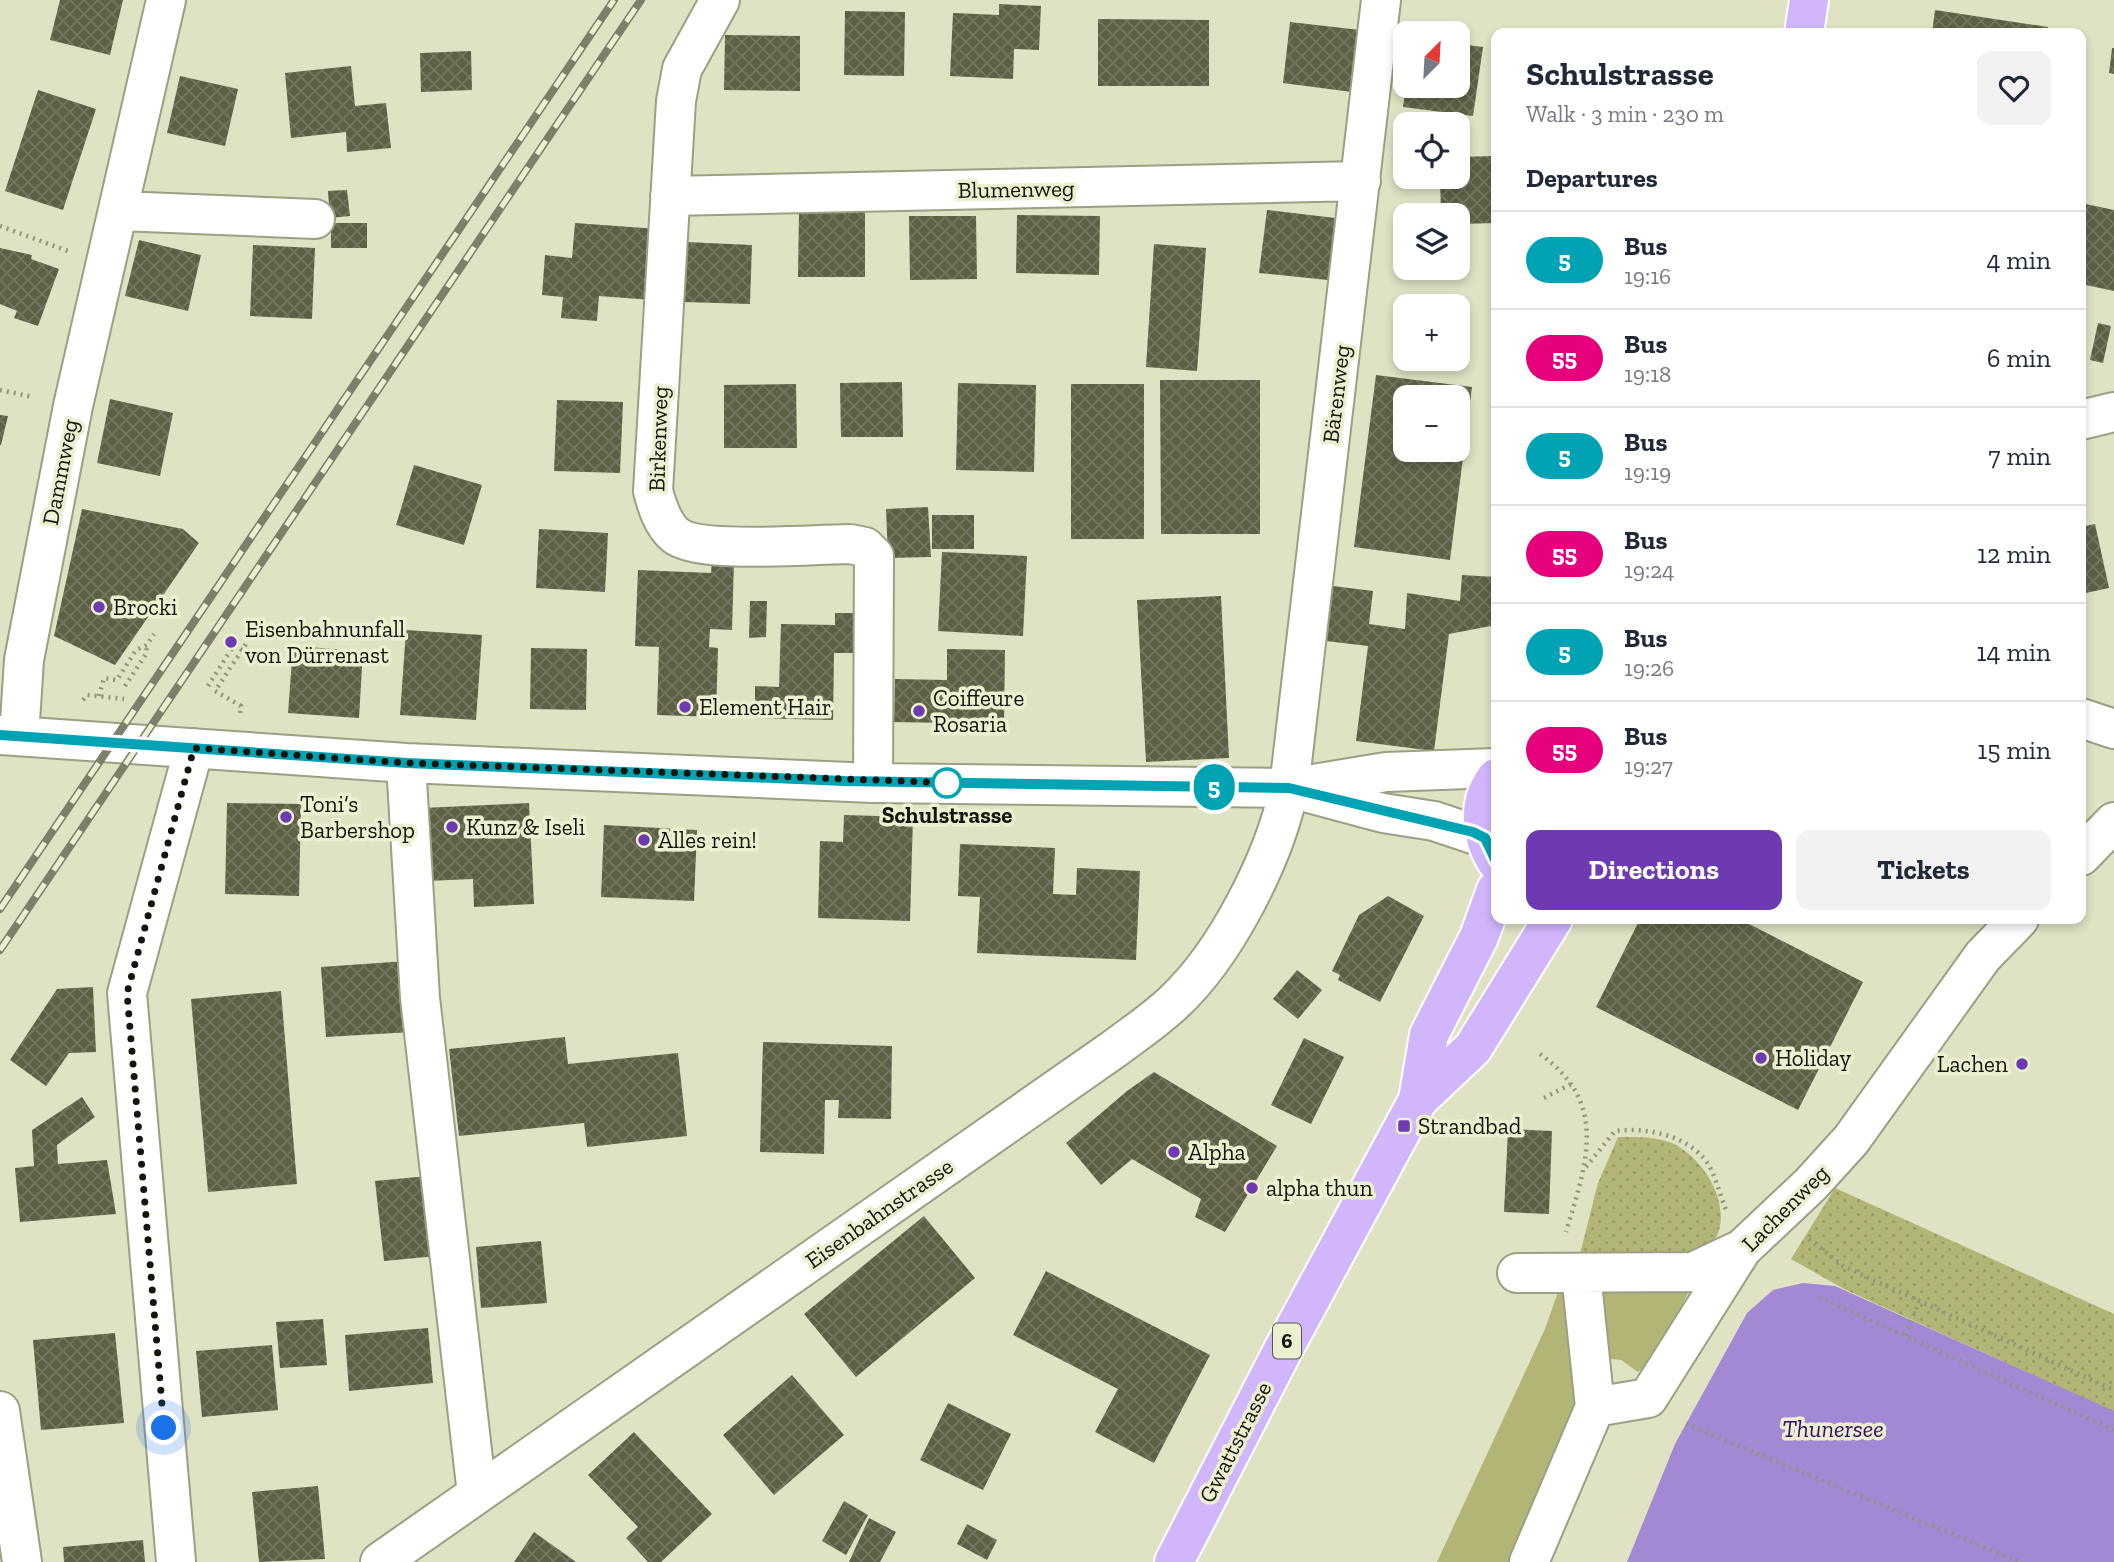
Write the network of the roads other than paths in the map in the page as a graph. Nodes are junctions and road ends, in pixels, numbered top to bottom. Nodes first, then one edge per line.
1 (166, 0) edge
2 (720, 0) edge
3 (1381, 0) edge
4 (1809, 0) edge
5 (1805, 28) edge
6 (1361, 181) junction
7 (670, 196) junction
8 (120, 211) junction
9 (315, 219) dead end
10 (2114, 412) edge
11 (2086, 418) edge
12 (2086, 720) edge
13 (2114, 729) edge
14 (10, 736) edge
15 (194, 748) junction
16 (407, 763) junction
17 (1491, 768) edge
18 (873, 782) junction
19 (1289, 788) junction
20 (1491, 788) edge
21 (2114, 822) edge
22 (1491, 849) edge
23 (2086, 851) edge
24 (1491, 904) edge
25 (1550, 924) edge
26 (2014, 924) edge
27 (1418, 1100) junction
28 (1742, 1250) junction
29 (1595, 1407) junction
30 (0, 1411) edge
31 (477, 1494) junction
32 (22, 1562) edge
33 (176, 1562) edge
34 (380, 1562) edge
35 (1174, 1562) edge
36 (1529, 1562) edge

1 - 8 street, Dammweg
2 - 7 street, Birkenweg
3 - 6 street, Bärenweg
4 - 5 main road
6 - 7 street, Blumenweg
6 - 19 street, Bärenweg
7 - 18 street, Birkenweg
8 - 9 street
8 - 14 street, Dammweg
10 - 11 street
12 - 13 street
14 - 15 street
15 - 16 street
15 - 33 street
16 - 18 street
16 - 31 street
17 - 19 street
18 - 19 street
19 - 22 street
19 - 31 street, Eisenbahnstrasse
20 - 22 main road
21 - 23 street
24 - 27 main road, Gwattstrasse / 6
25 - 27 main road, Gwattstrasse / 6
26 - 28 street, Lachenweg
27 - 35 main road, Gwattstrasse / 6
28 - 29 street, Lachenweg
28 - 29 street
29 - 36 street
30 - 32 street
31 - 34 street, Eisenbahnstrasse

